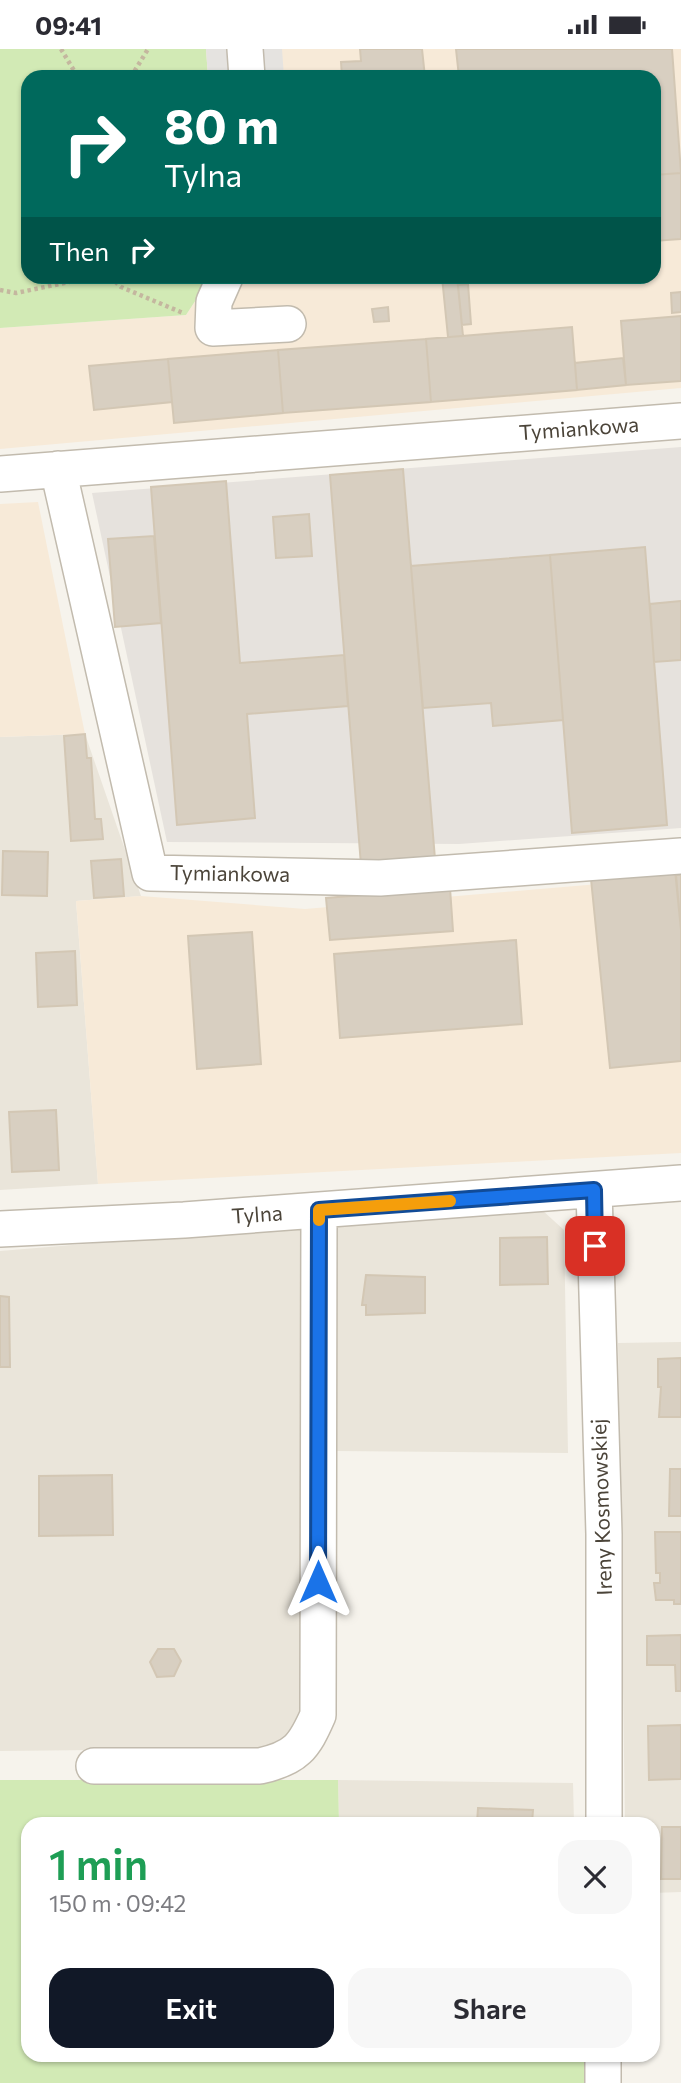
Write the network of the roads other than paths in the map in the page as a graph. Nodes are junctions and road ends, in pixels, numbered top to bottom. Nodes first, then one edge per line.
1 (245, 49) edge
2 (246, 70) edge
3 (222, 284) edge
4 (288, 324) dead end
5 (681, 421) edge
6 (58, 469) junction
7 (0, 474) edge
8 (681, 856) edge
9 (681, 1182) edge
10 (594, 1190) junction
11 (319, 1210) junction
12 (0, 1229) edge
13 (94, 1766) dead end
14 (604, 1817) edge
15 (603, 2062) edge
16 (603, 2083) edge

1 - 2 street
3 - 4 street
5 - 6 street, Tymiankowa
6 - 7 street, Tymiankowa
6 - 8 street, Tymiankowa
9 - 10 street, Tylna
10 - 11 street, Tylna
10 - 14 street, Ireny Kosmowskiej
11 - 12 street, Tylna
11 - 13 street
15 - 16 street

